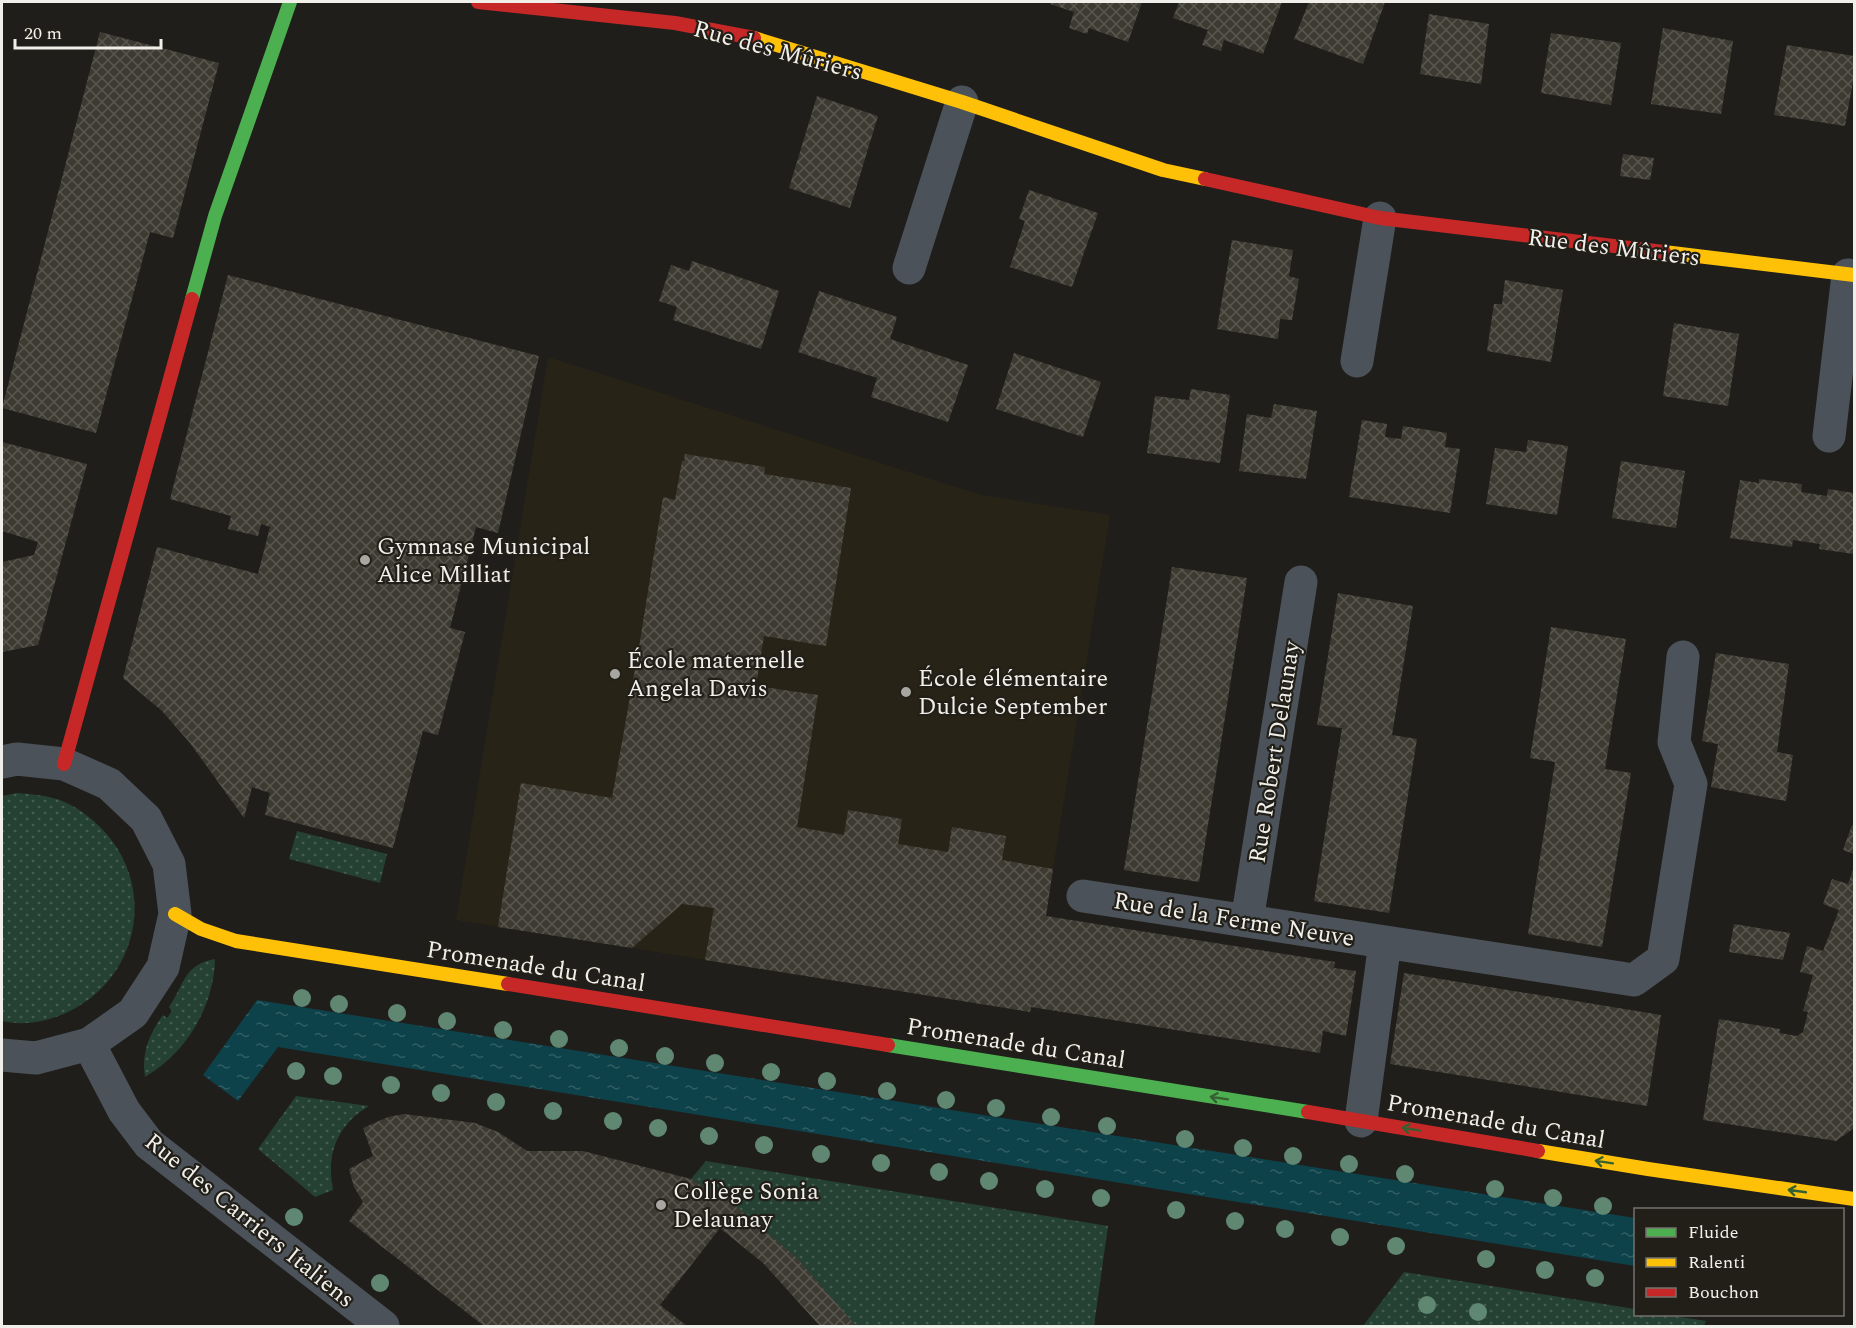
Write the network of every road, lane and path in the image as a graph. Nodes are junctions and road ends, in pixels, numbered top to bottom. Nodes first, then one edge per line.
1 (290, 2) edge
2 (481, 2) edge
3 (962, 102) junction
4 (1380, 219) junction
5 (909, 268) dead end
6 (1851, 275) edge
7 (1357, 361) dead end
8 (1829, 436) dead end
9 (1301, 582) dead end
10 (1683, 657) dead end
11 (2, 762) edge
12 (64, 764) junction
13 (1083, 896) dead end
14 (175, 914) junction
15 (1247, 921) junction
16 (1385, 942) junction
17 (88, 1044) junction
18 (2, 1055) edge
19 (1361, 1121) junction
20 (1854, 1199) edge
21 (383, 1326) edge

1 - 12 street
2 - 3 street, Rue des Mûriers
3 - 4 street, Rue des Mûriers
3 - 5 street
4 - 6 street, Rue des Mûriers
4 - 7 street
6 - 8 street, Rue des Mûriers
9 - 15 street, Rue Robert Delaunay
10 - 16 street, Rue de la Ferme Neuve
11 - 12 street
12 - 14 street
13 - 15 street, Rue de la Ferme Neuve
14 - 17 street
19 -> 14 street, Promenade du Canal
15 - 16 street, Rue de la Ferme Neuve
16 - 19 street, Rue de la Ferme Neuve
17 - 18 street
17 - 21 street, Rue des Carriers Italiens
20 -> 19 street, Promenade du Canal

